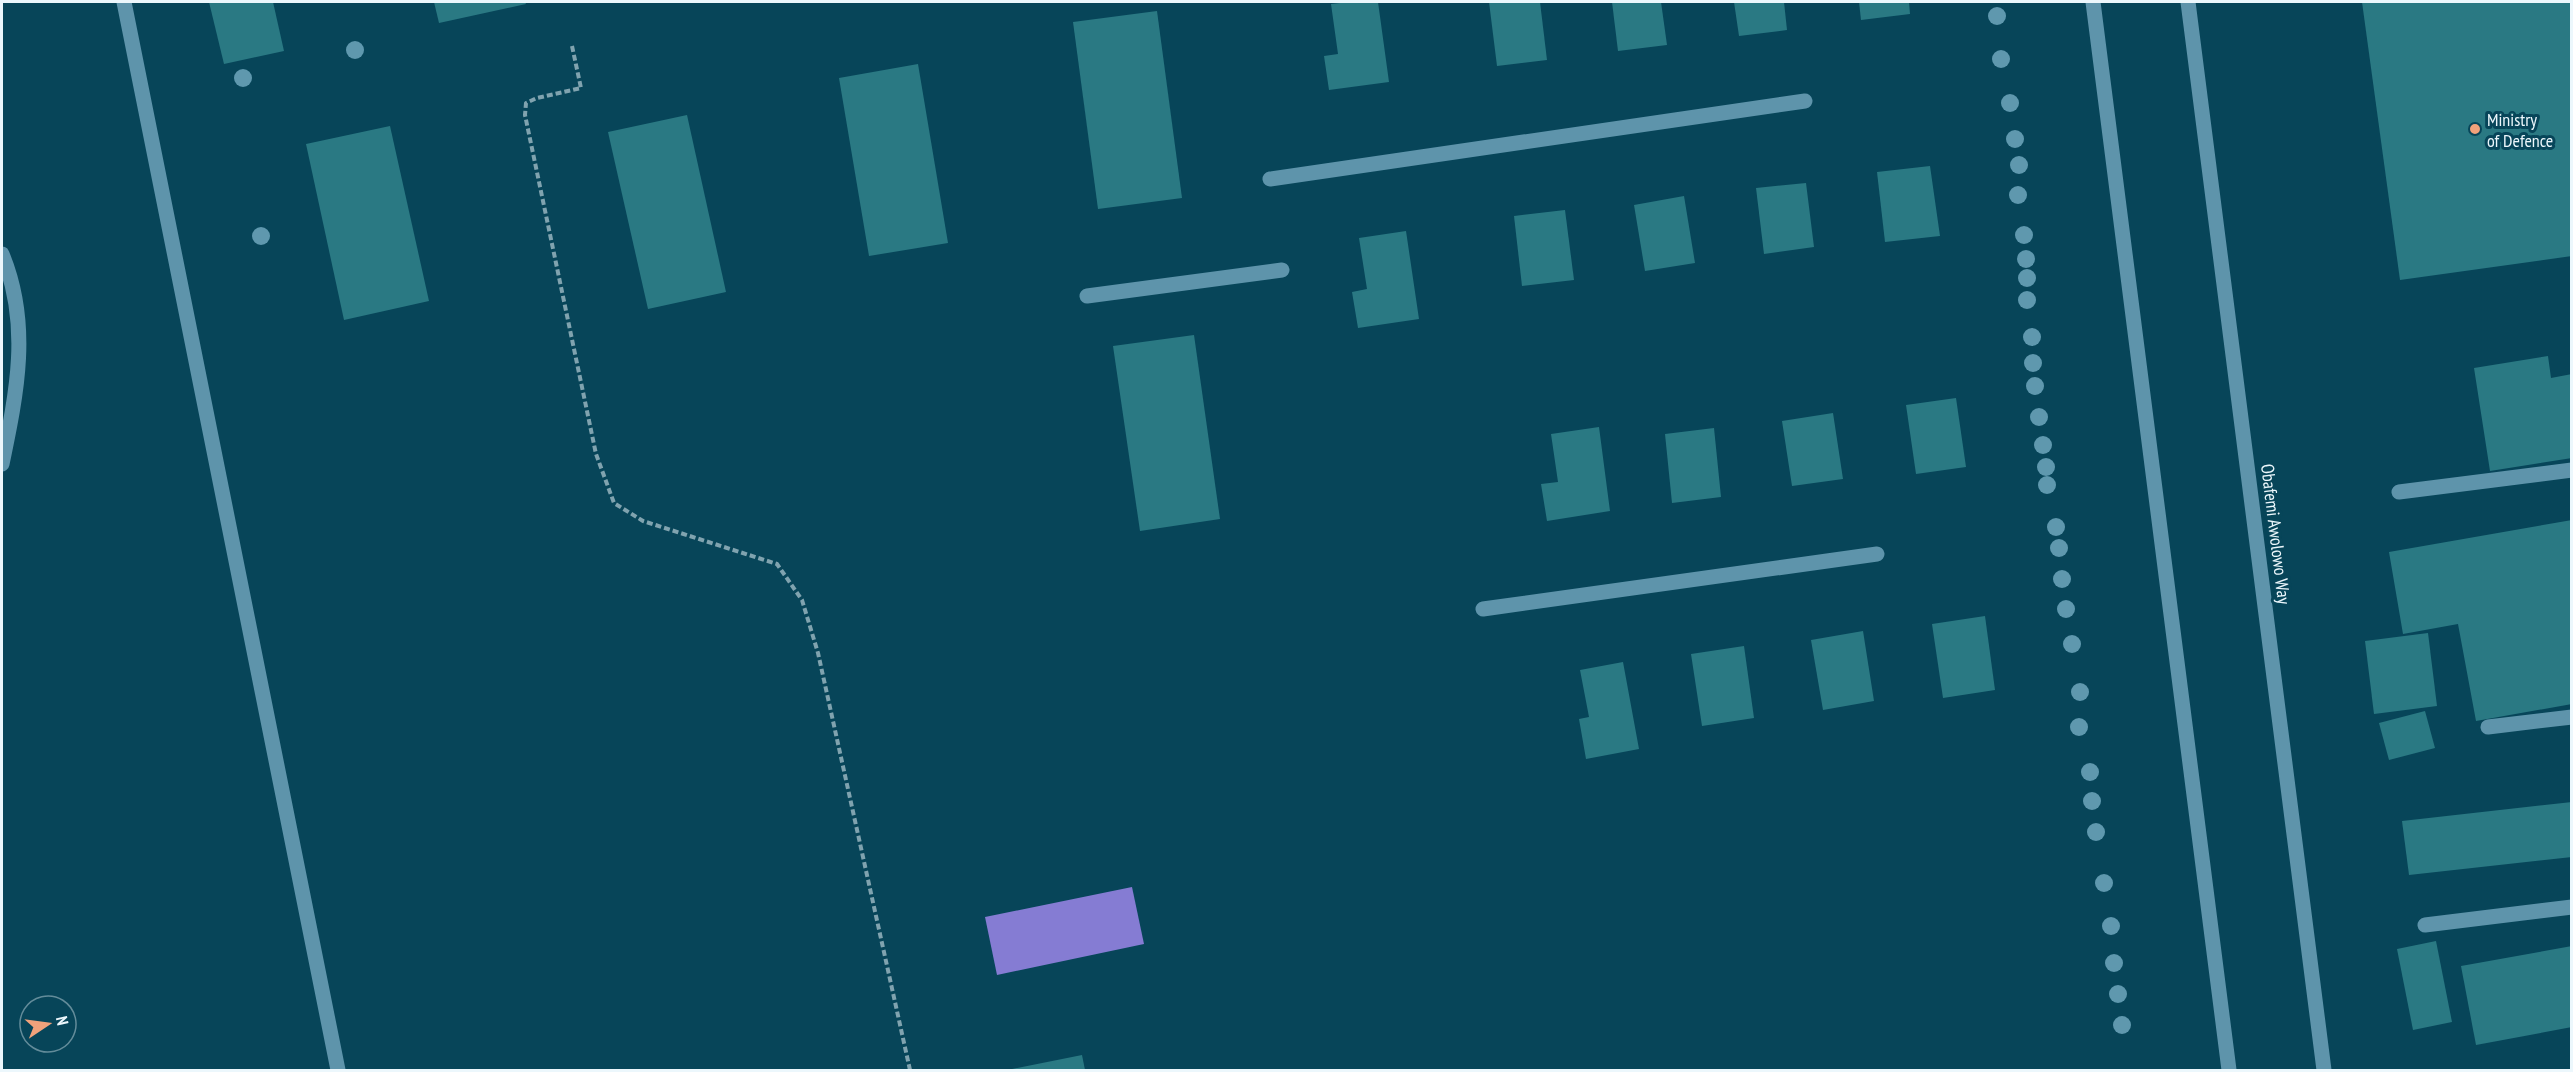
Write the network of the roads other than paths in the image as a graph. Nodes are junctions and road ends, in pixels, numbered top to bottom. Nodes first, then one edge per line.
1 (124, 2) edge
2 (2093, 2) edge
3 (2188, 2) edge
4 (1805, 100) dead end
5 (1270, 179) dead end
6 (2, 254) edge
7 (1282, 270) dead end
8 (1087, 296) dead end
9 (2, 464) edge
10 (2571, 470) edge
11 (2399, 492) dead end
12 (1877, 554) dead end
13 (1483, 609) dead end
14 (2571, 717) edge
15 (2488, 727) dead end
16 (2571, 907) edge
17 (2425, 925) dead end
18 (338, 1071) edge
19 (2229, 1071) edge
20 (2324, 1071) edge

1 - 18 main road
2 - 19 main road
3 - 20 main road, Obafemi Awolowo Way
4 - 5 main road
6 - 9 main road
7 - 8 main road
10 - 11 main road
12 - 13 main road
14 - 15 main road
16 - 17 main road

